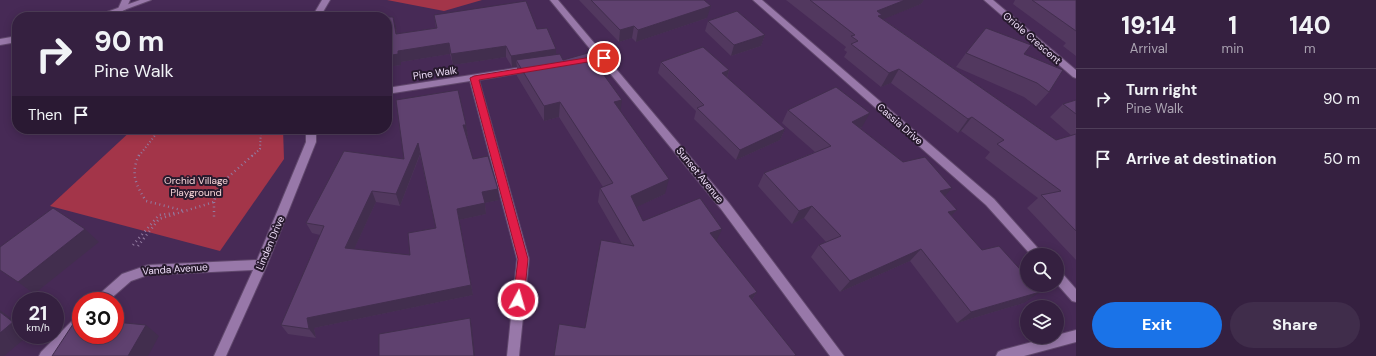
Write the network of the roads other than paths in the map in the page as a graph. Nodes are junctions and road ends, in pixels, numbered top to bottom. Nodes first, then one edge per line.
1 (126, 0) edge
2 (147, 0) edge
3 (326, 0) edge
4 (554, 0) edge
5 (757, 0) edge
6 (988, 0) edge
7 (122, 9) junction
8 (113, 12) edge
9 (319, 12) edge
10 (12, 40) edge
11 (0, 42) edge
12 (604, 58) junction
13 (588, 60) edge
14 (535, 68) edge
15 (1076, 75) edge
16 (474, 78) junction
17 (392, 90) edge
18 (311, 134) edge
19 (1032, 248) edge
20 (261, 265) junction
21 (1064, 284) edge
22 (109, 292) edge
23 (1076, 297) edge
24 (72, 329) edge
25 (1076, 336) edge
26 (45, 356) edge
27 (220, 356) edge
28 (513, 356) edge
29 (838, 356) edge
30 (1002, 356) edge

1 - 7 street
2 - 7 street
3 - 9 street
4 - 12 street, Sunset Avenue
5 - 19 street, Cassia Drive
6 - 15 street, Oriole Crescent
7 - 8 street
10 - 11 street
12 - 13 street
12 - 29 street, Sunset Avenue
14 - 16 street, Pine Walk
16 - 17 street, Pine Walk
16 - 28 street
18 - 20 street, Linden Drive
20 - 22 street, Vanda Avenue
20 - 27 street, Linden Drive
21 - 23 street
24 - 26 street
25 - 30 street

